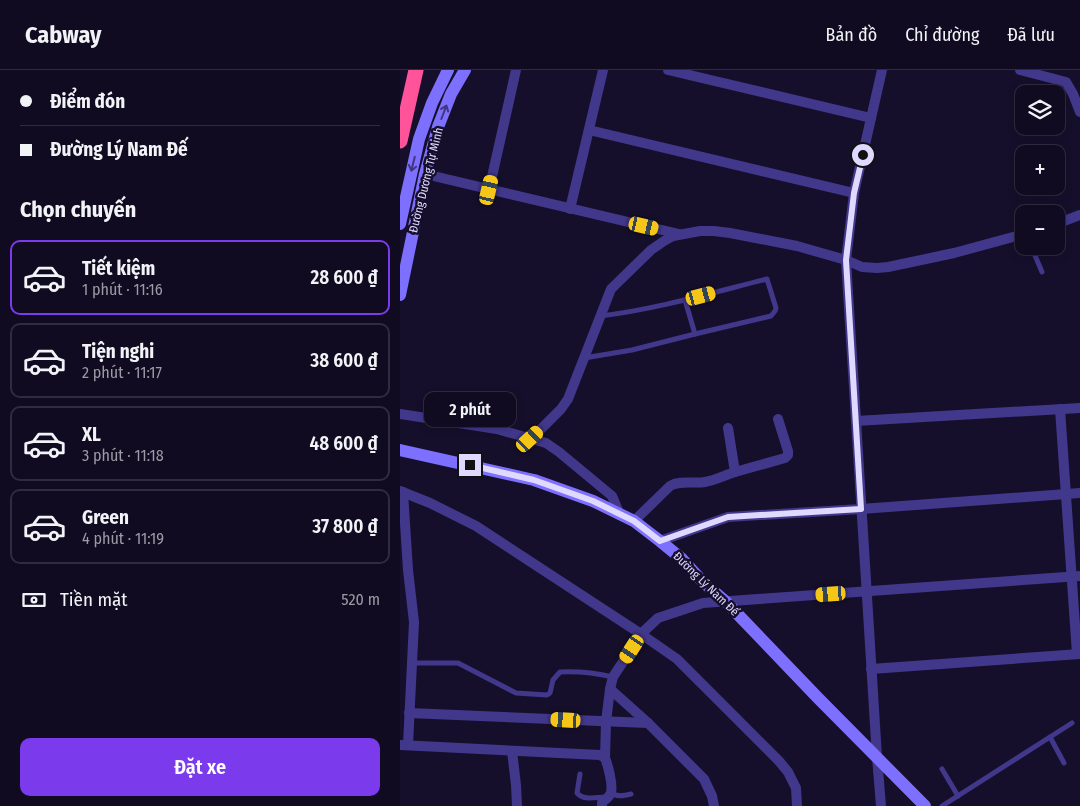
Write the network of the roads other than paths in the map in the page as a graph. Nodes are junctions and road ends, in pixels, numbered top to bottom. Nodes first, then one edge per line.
1 (416, 70) edge
2 (448, 70) edge
3 (464, 70) edge
4 (516, 70) edge
5 (603, 70) edge
6 (668, 70) edge
7 (882, 70) edge
8 (1020, 70) edge
9 (1048, 73) edge
10 (1080, 112) edge
11 (871, 118) junction
12 (588, 130) junction
13 (400, 141) edge
14 (424, 174) junction
15 (489, 190) junction
16 (854, 193) junction
17 (570, 209) junction
18 (1080, 215) edge
19 (1065, 221) edge
20 (400, 224) edge
21 (681, 234) junction
22 (1015, 236) edge
23 (1034, 255) edge
24 (846, 260) junction
25 (1042, 272) dead end
26 (400, 295) edge
27 (685, 300) junction
28 (600, 316) junction
29 (695, 334) junction
30 (584, 358) junction
31 (1080, 408) edge
32 (1060, 409) junction
33 (400, 414) edge
34 (778, 420) dead end
35 (856, 420) junction
36 (728, 428) dead end
37 (530, 439) junction
38 (400, 450) edge
39 (735, 472) junction
40 (401, 492) edge
41 (1080, 493) edge
42 (1066, 494) junction
43 (861, 509) junction
44 (620, 515) junction
45 (634, 521) junction
46 (660, 541) junction
47 (1076, 576) edge
48 (866, 591) junction
49 (724, 601) junction
50 (641, 634) junction
51 (1078, 654) edge
52 (411, 663) junction
53 (871, 669) junction
54 (614, 678) junction
55 (610, 689) junction
56 (409, 713) junction
57 (606, 722) junction
58 (1072, 723) dead end
59 (648, 724) junction
60 (1050, 737) junction
61 (404, 745) edge
62 (512, 751) junction
63 (877, 757) junction
64 (605, 758) junction
65 (1064, 764) dead end
66 (942, 769) dead end
67 (580, 774) dead end
68 (631, 794) dead end
69 (610, 795) junction
70 (958, 796) junction
71 (517, 806) edge
72 (602, 806) edge
73 (714, 806) edge
74 (797, 806) edge
75 (881, 806) edge
76 (925, 806) edge
77 (942, 806) edge

1 - 13 highway
2 -> 20 street, Đường Dương Tự Minh
14 -> 3 street, Đường Dương Tự Minh
4 - 15 street
5 - 12 street
6 - 11 street
7 - 11 street
8 - 9 street
9 - 10 street
11 - 16 street
12 - 16 street
12 - 17 street
14 - 15 street
14 - 26 street, Đường Dương Tự Minh
15 - 17 street
16 - 24 street
17 - 21 street
18 - 19 street
21 - 24 street
21 - 28 street
22 - 24 street
23 - 25 lane
24 - 35 street
27 - 28 lane
27 - 29 lane
27 - 29 lane
28 - 30 street
29 - 30 lane
30 - 37 street
31 - 32 street
32 - 35 street
32 - 42 street
33 - 37 street
34 - 39 street
35 - 43 street
36 - 39 street
37 - 44 street
38 - 44 street, Đường Lý Nam Đế
39 - 45 street
40 - 50 street
40 - 52 street
41 - 42 street
42 - 43 street
42 - 47 street
43 - 46 street
43 - 48 street
44 - 45 street, Đường Lý Nam Đế
45 - 46 street, Đường Lý Nam Đế
46 - 49 street, Đường Lý Nam Đế
47 - 48 street
47 - 51 street
48 - 49 street
48 - 53 street
49 - 50 street
49 - 63 street, Đường Lý Nam Đế
50 - 54 street
50 - 74 street
51 - 53 street
52 - 54 lane
52 - 56 street
53 - 63 street
54 - 55 street
55 - 57 street
55 - 59 street
56 - 57 street
56 - 61 street
57 - 59 street
57 - 64 street
58 - 60 lane
59 - 73 street
60 - 65 lane
60 - 70 lane
61 - 62 street
62 - 64 street
62 - 71 street
63 - 75 street
63 - 76 street, Đường Lý Nam Đế
64 - 69 street
66 - 70 lane
67 - 69 lane
68 - 69 lane
69 - 72 street
70 - 77 lane

